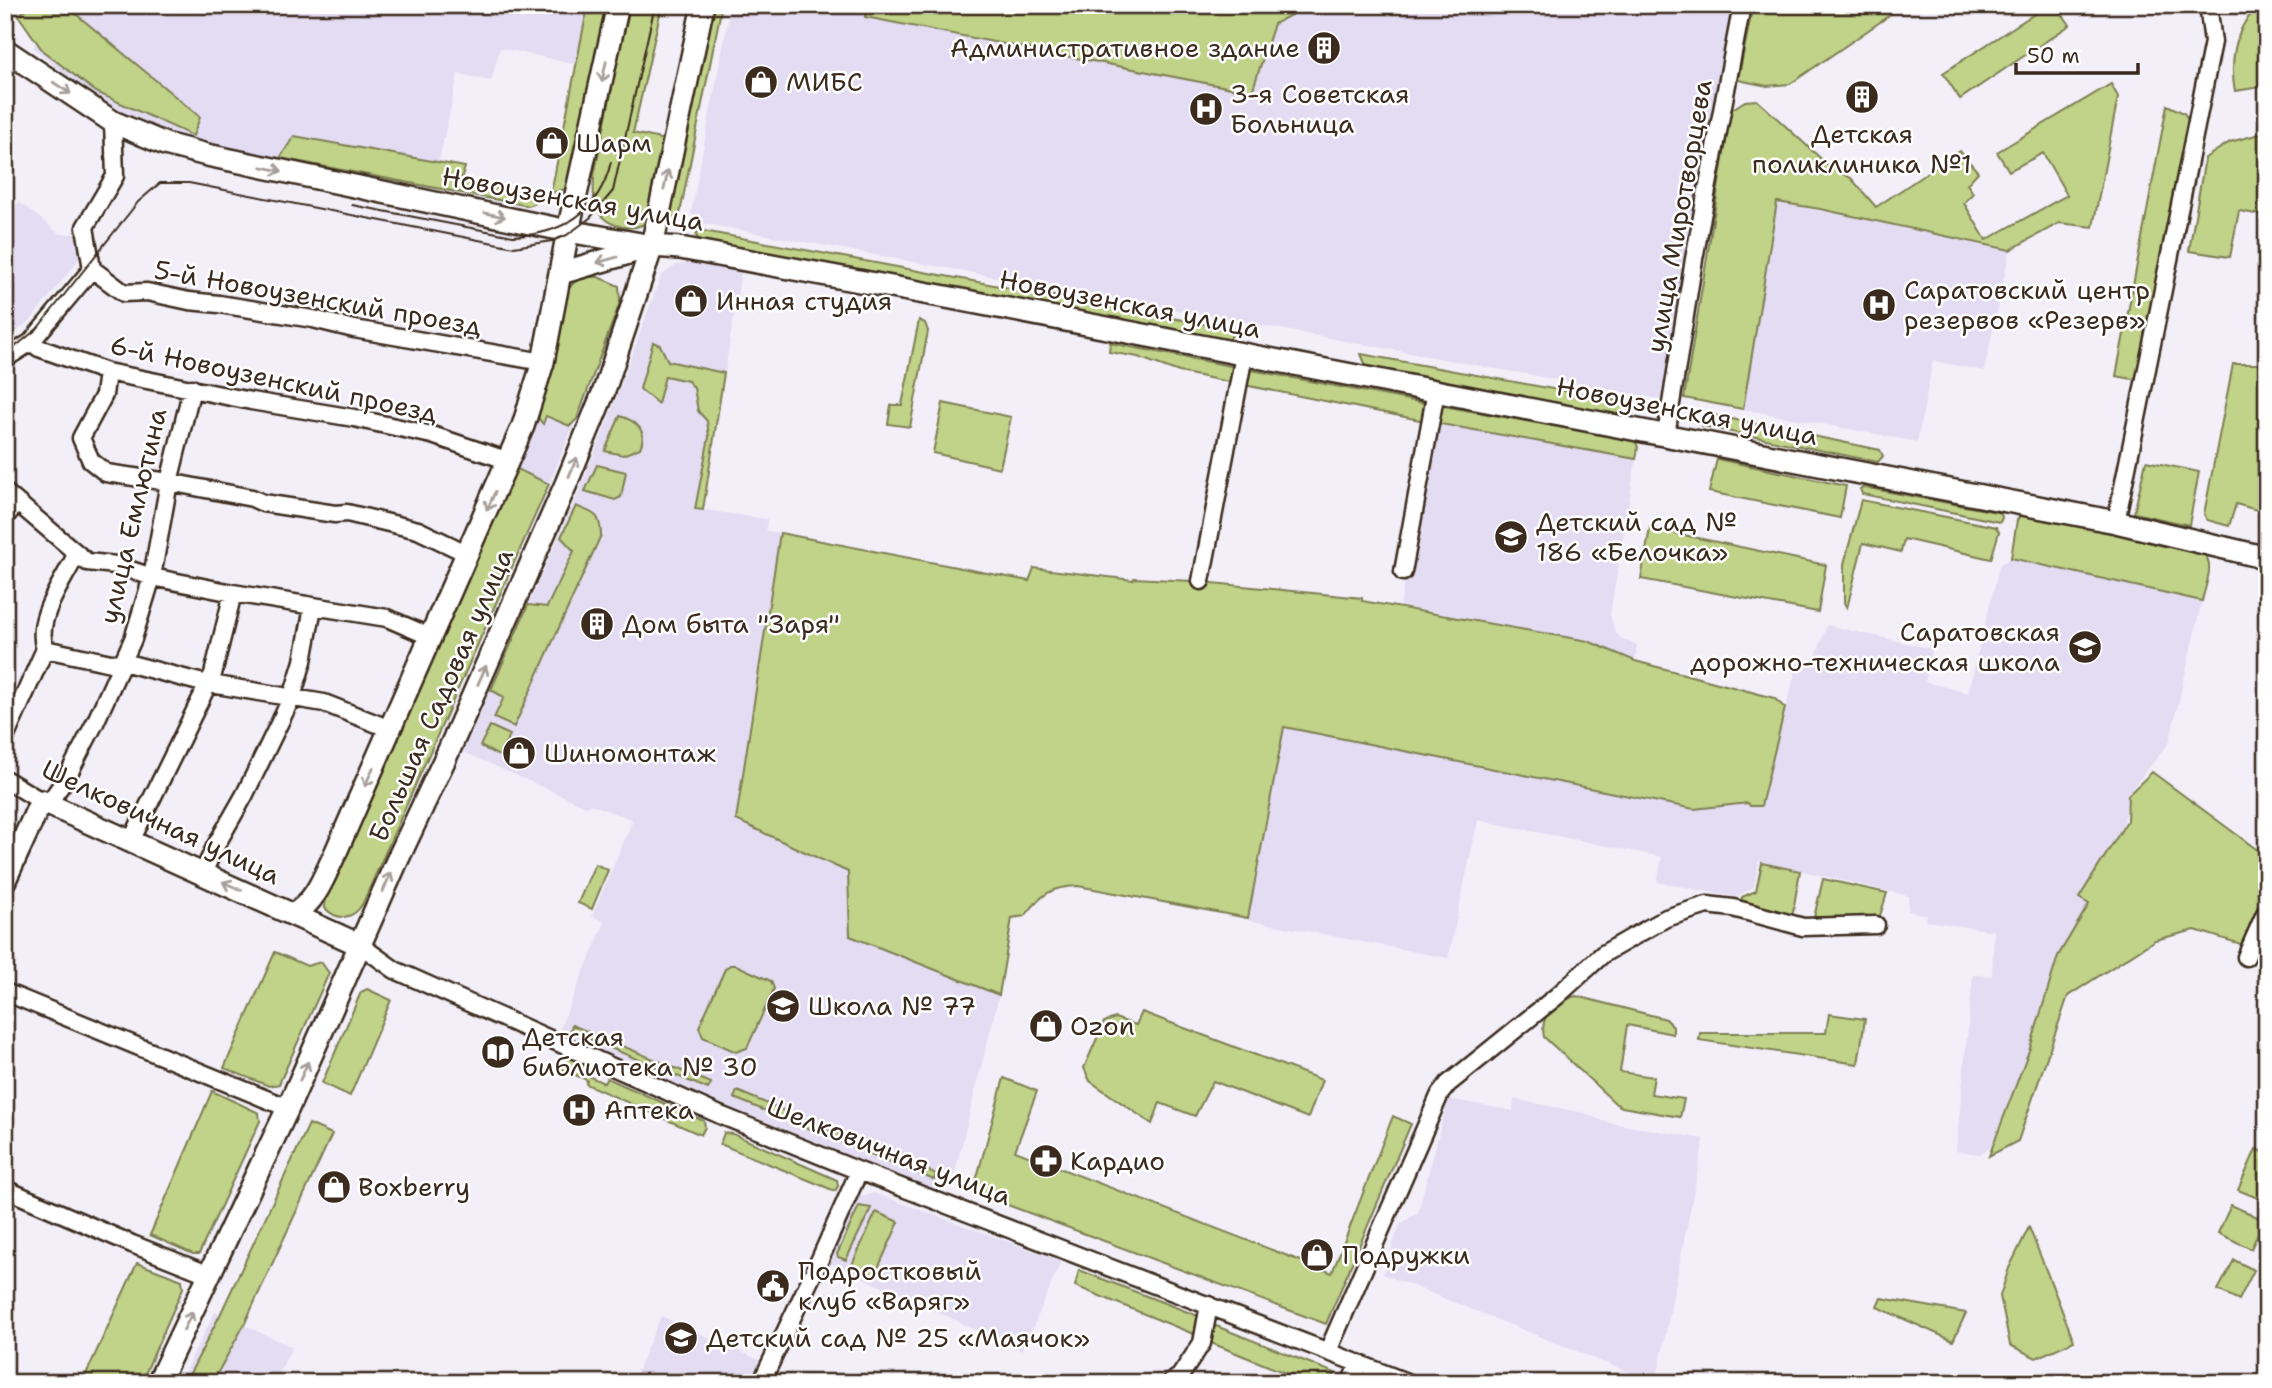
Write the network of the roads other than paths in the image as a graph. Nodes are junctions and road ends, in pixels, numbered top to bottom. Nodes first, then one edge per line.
1 (618, 5) edge
2 (703, 5) edge
3 (1742, 5) edge
4 (2208, 5) edge
5 (5, 50) edge
6 (113, 122) junction
7 (568, 231) junction
8 (652, 246) junction
9 (92, 269) junction
10 (561, 273) junction
11 (31, 342) junction
12 (1244, 355) junction
13 (5, 359) edge
14 (543, 362) junction
15 (107, 372) junction
16 (192, 388) junction
17 (1436, 391) junction
18 (1666, 435) junction
19 (509, 461) junction
20 (169, 482) junction
21 (11, 498) edge
22 (5, 517) edge
23 (2116, 522) junction
24 (468, 554) junction
25 (76, 555) junction
26 (2267, 558) edge
27 (1403, 572) dead end
28 (152, 577) junction
29 (1201, 581) dead end
30 (233, 593) junction
31 (313, 607) junction
32 (431, 637) junction
33 (44, 649) junction
34 (123, 662) junction
35 (209, 682) junction
36 (292, 697) junction
37 (390, 729) junction
38 (5, 738) edge
39 (5, 779) edge
40 (44, 802) junction
41 (131, 841) junction
42 (203, 873) junction
43 (5, 880) edge
44 (2267, 909) edge
45 (294, 914) junction
46 (1876, 925) dead end
47 (360, 945) junction
48 (2246, 957) dead end
49 (5, 992) edge
50 (288, 1108) junction
51 (859, 1171) junction
52 (5, 1189) edge
53 (211, 1275) junction
54 (1209, 1305) junction
55 (1328, 1351) junction
56 (1359, 1363) junction
57 (158, 1383) edge
58 (761, 1383) edge
59 (1170, 1383) edge
60 (1350, 1383) edge
61 (1409, 1383) edge

1 -> 7 main road, Большая Садовая улица
8 -> 2 main road, Большая Садовая улица
3 - 18 street, улица Миротворцева
4 - 23 street
5 -> 6 main road, Новоузенская улица
6 -> 7 main road, Новоузенская улица
6 - 9 street
7 - 8 main road, Новоузенская улица
7 - 10 main road, Большая Садовая улица
8 -> 10 main road
8 - 12 main road, Новоузенская улица
47 -> 8 main road, Большая Садовая улица
9 - 11 street
9 - 14 street, 5-й Новоузенский проезд
10 - 14 main road, Большая Садовая улица
11 - 13 street
11 - 15 street, 6-й Новоузенский проезд
12 - 17 main road, Новоузенская улица
12 - 29 street
14 - 19 main road, Большая Садовая улица
15 - 16 street, 6-й Новоузенский проезд
15 - 20 street
16 - 19 street, 6-й Новоузенский проезд
16 - 20 street, улица Емлютина
17 - 18 main road, Новоузенская улица
17 - 27 street
18 - 23 main road, Новоузенская улица
19 -> 24 main road, Большая Садовая улица
20 - 24 street
20 - 28 street, улица Емлютина
21 - 22 street
21 - 25 street
23 - 26 main road, Новоузенская улица
24 - 32 main road, Большая Садовая улица
25 - 28 street
25 - 33 street
28 - 30 street
28 - 34 street, улица Емлютина
30 - 31 street
30 - 35 street
31 - 32 street
31 - 36 street
32 - 37 main road, Большая Садовая улица
33 - 34 street
33 - 38 street
34 - 35 street
34 - 40 street, улица Емлютина
35 - 36 street
35 - 41 street
36 - 37 street
36 - 42 street
37 -> 45 main road, Большая Садовая улица
39 - 40 street, Шелковичная улица
40 - 41 main road, Шелковичная улица
40 - 43 main road, улица Емлютина
41 - 42 main road, Шелковичная улица
45 -> 42 main road, Шелковичная улица
44 - 48 street
45 - 47 main road, Шелковичная улица
46 - 55 street
50 -> 47 main road, Большая Садовая улица
47 - 51 street, Шелковичная улица
49 - 50 street
50 - 53 main road, Большая Садовая улица
51 - 54 street, Шелковичная улица
51 - 58 street
52 - 53 street
57 -> 53 main road, Большая Садовая улица
54 - 55 street, Шелковичная улица
54 - 59 street
55 - 56 street, Шелковичная улица
56 - 60 street
56 - 61 street, Шелковичная улица

